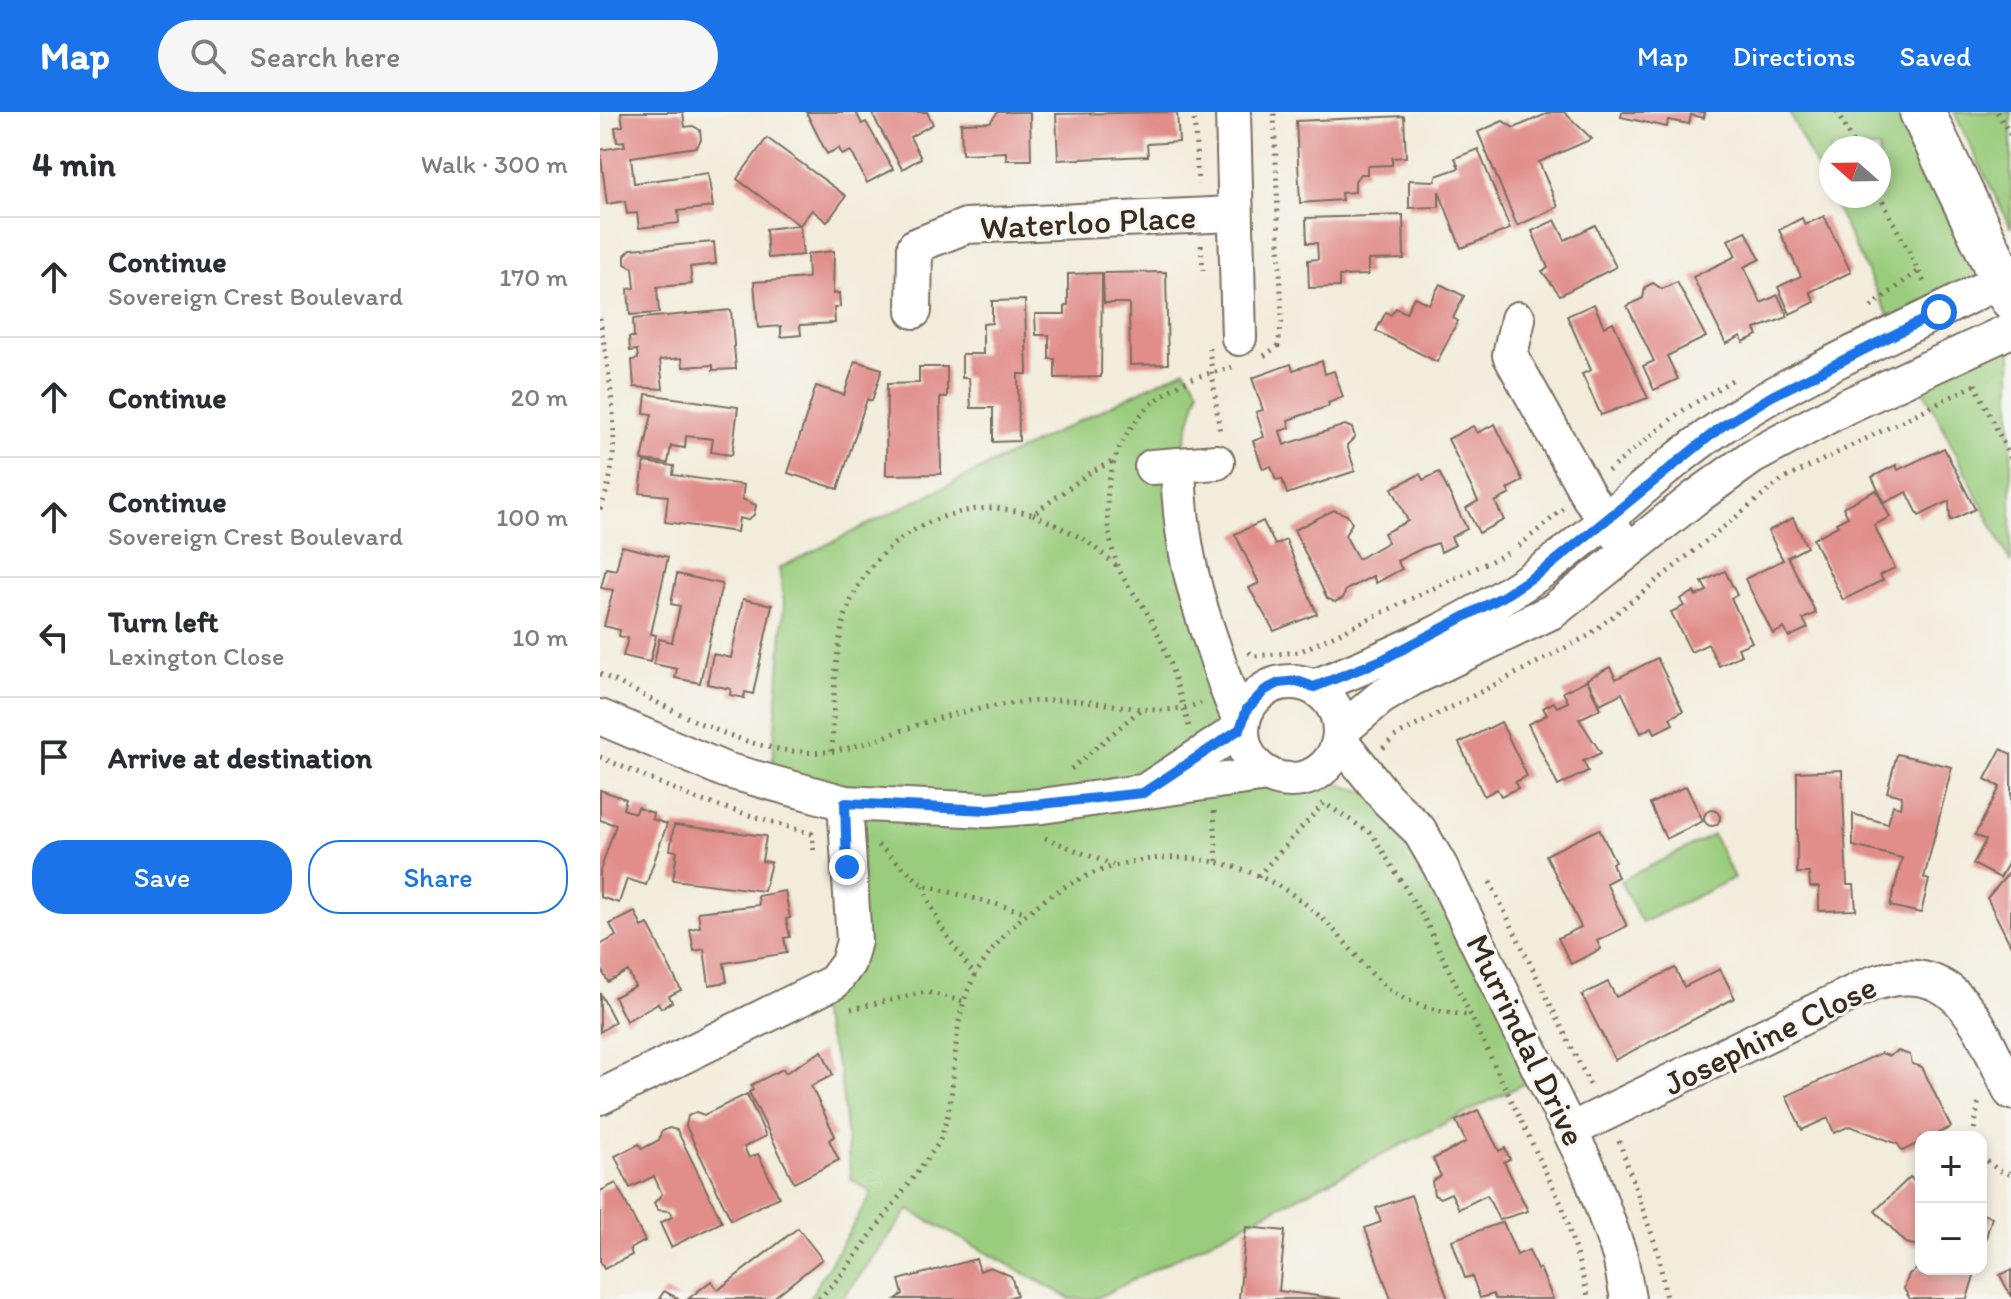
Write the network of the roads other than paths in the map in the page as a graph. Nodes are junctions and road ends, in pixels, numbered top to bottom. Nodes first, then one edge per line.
1 (1233, 112) edge
2 (1922, 112) edge
3 (1954, 112) edge
4 (1233, 214) junction
5 (2011, 228) edge
6 (2008, 283) edge
7 (914, 311) dead end
8 (1518, 319) dead end
9 (2011, 330) edge
10 (1239, 338) dead end
11 (1217, 462) road end
12 (1604, 518) junction
13 (1632, 552) junction
14 (1230, 651) junction
15 (1314, 687) junction
16 (1265, 690) junction
17 (600, 717) edge
18 (1241, 725) junction
19 (1340, 736) junction
20 (1206, 770) junction
21 (1267, 774) junction
22 (1307, 778) junction
23 (1387, 799) junction
24 (845, 803) junction
25 (2011, 1092) edge
26 (600, 1097) edge
27 (1571, 1130) junction
28 (1628, 1299) edge

1 - 4 street
2 - 6 main road
3 - 5 main road
4 - 7 street, Waterloo Place
4 - 10 street
6 - 12 street
8 - 12 street
9 - 13 street
11 - 14 street
12 - 13 street
12 - 15 street
13 - 19 street
14 - 16 street
14 - 18 street
15 - 16 street
15 - 19 street
16 - 18 street
17 - 24 street
18 - 20 street
18 - 21 street
19 - 22 street
19 - 23 street, Murrindal Drive
20 - 21 street
20 - 24 street
21 - 22 street
22 - 23 street, Murrindal Drive
23 - 27 street, Murrindal Drive
24 - 26 street
25 - 27 street, Josephine Close
27 - 28 street, Murrindal Drive

